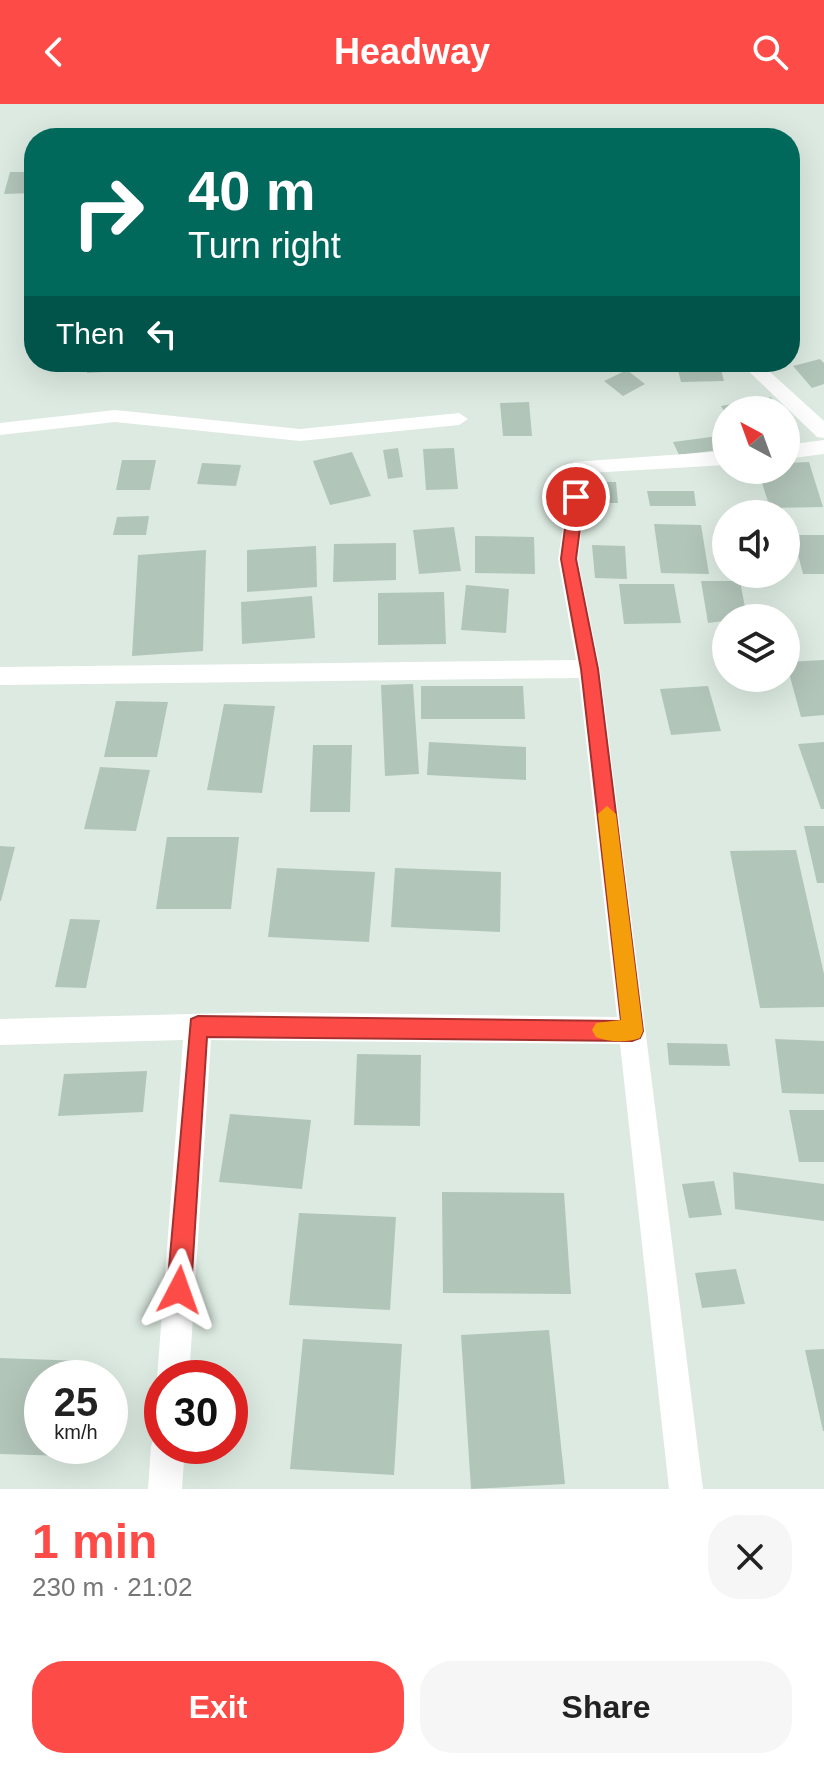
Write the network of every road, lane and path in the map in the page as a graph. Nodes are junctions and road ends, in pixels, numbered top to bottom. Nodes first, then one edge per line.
1 (759, 372) edge
2 (459, 419) dead end
3 (0, 429) edge
4 (824, 432) edge
5 (824, 447) edge
6 (800, 450) edge
7 (712, 459) edge
8 (589, 669) junction
9 (0, 676) edge
10 (198, 1027) junction
11 (632, 1031) junction
12 (0, 1032) edge
13 (174, 1360) edge
14 (167, 1464) edge
15 (165, 1489) edge
16 (686, 1489) edge

1 - 4 street
2 - 3 street
5 - 6 street
7 - 8 street
8 - 9 street
8 - 11 street
10 - 11 street
10 - 12 street
10 - 13 street
11 - 16 street
14 - 15 street

